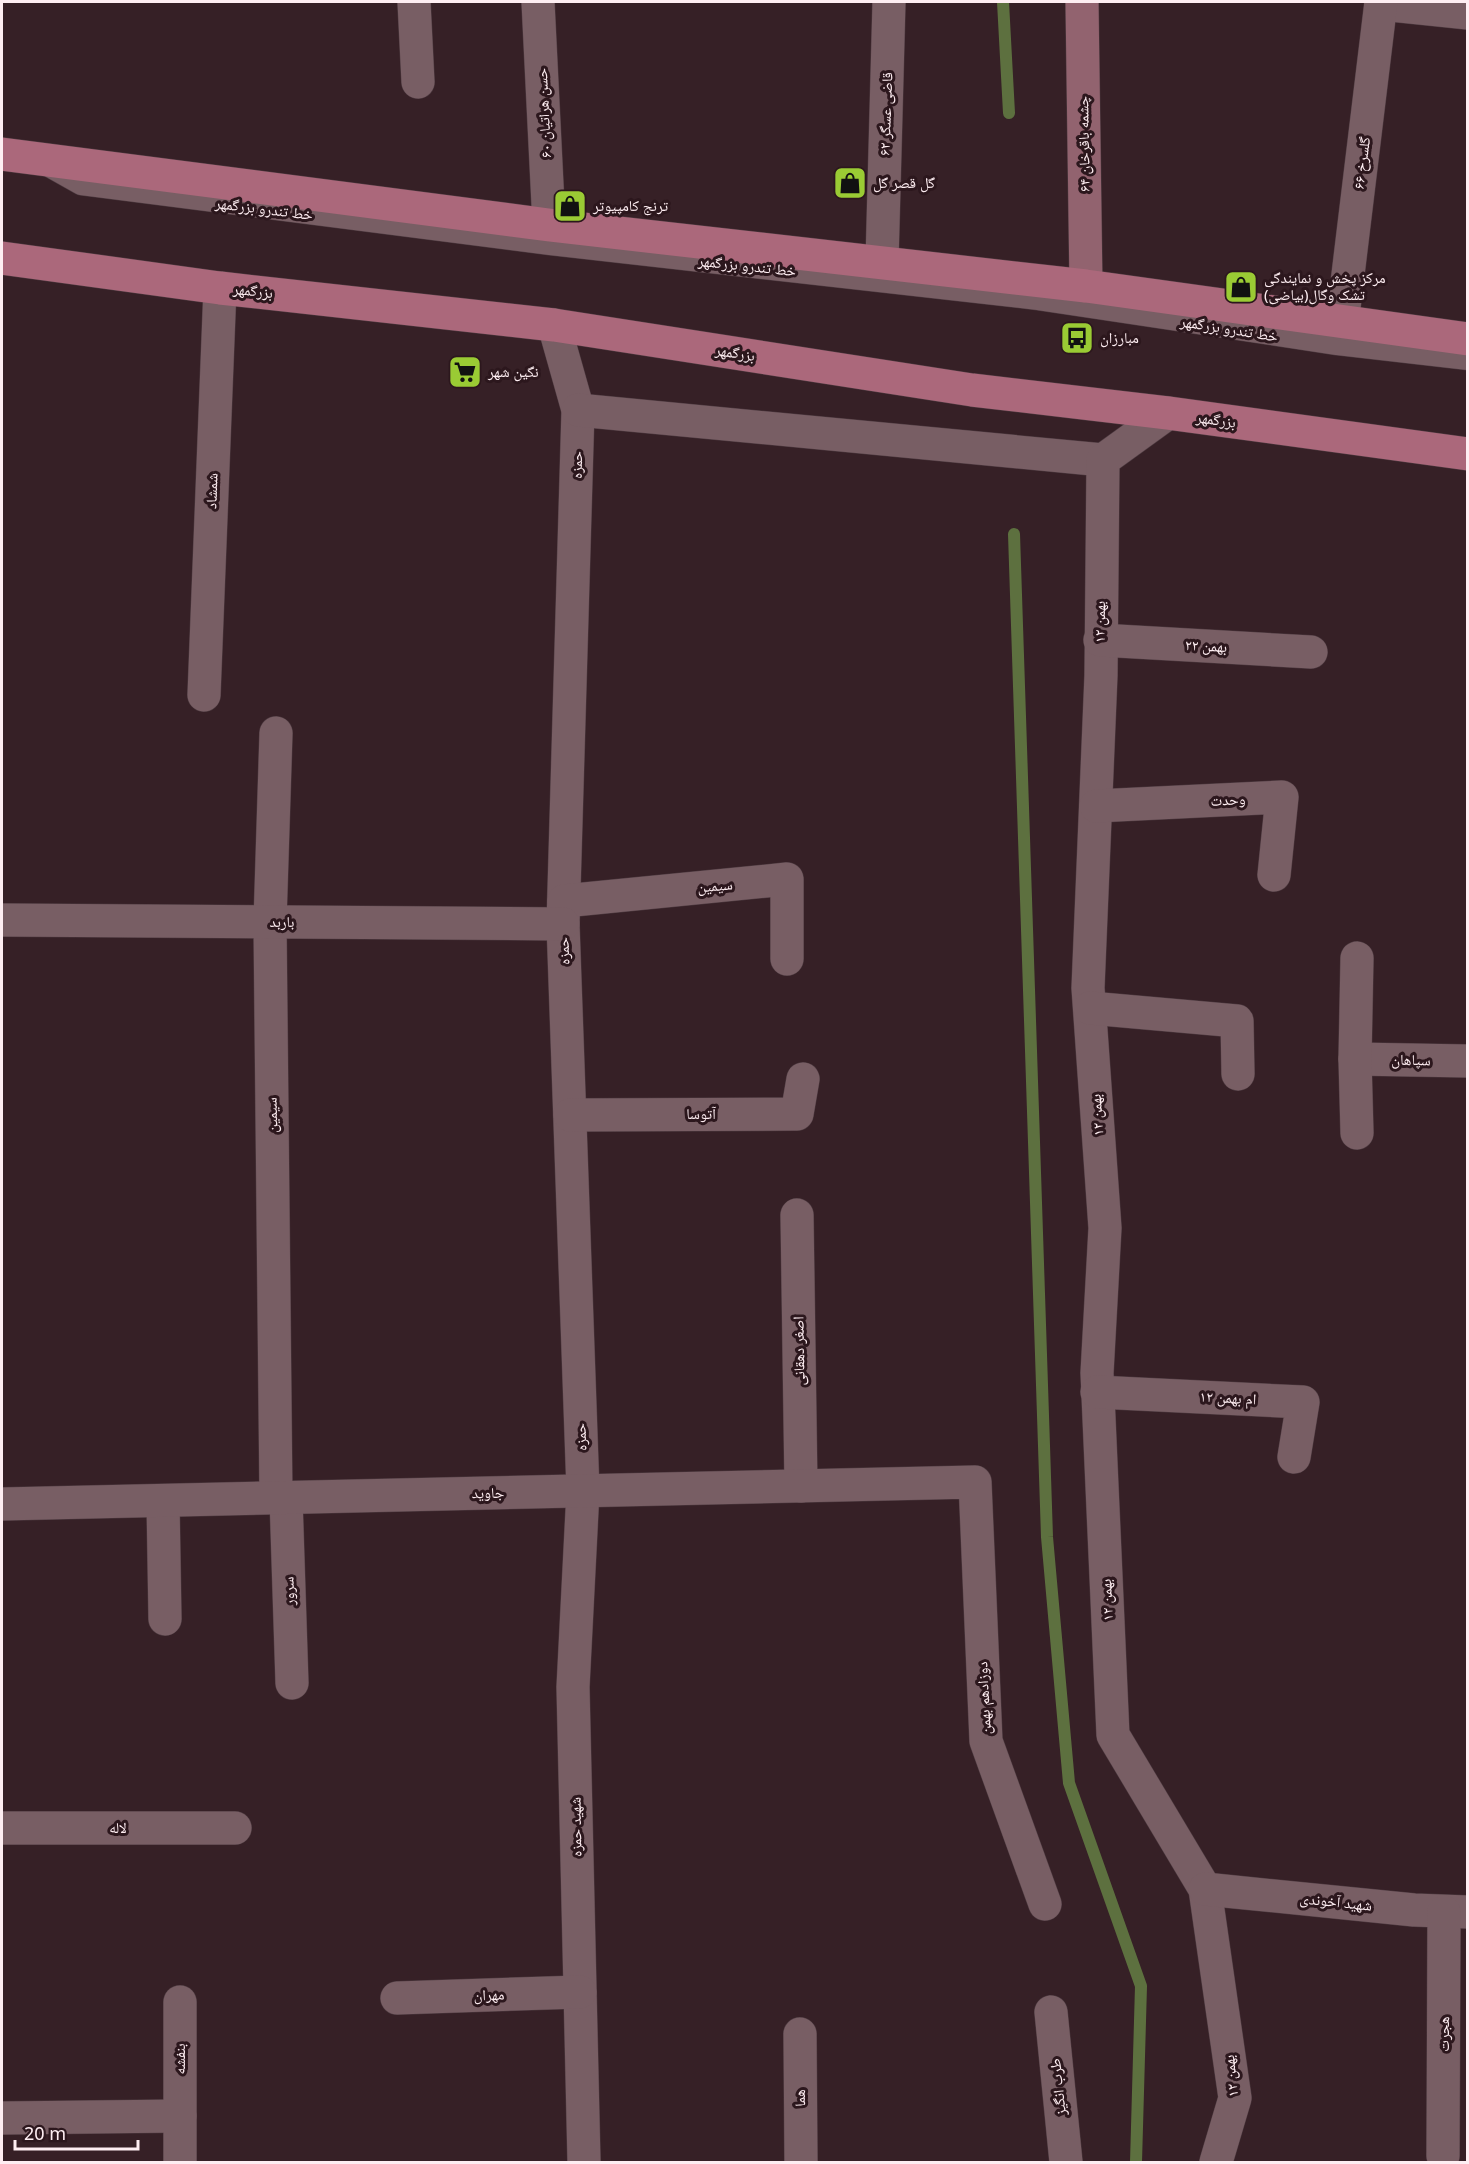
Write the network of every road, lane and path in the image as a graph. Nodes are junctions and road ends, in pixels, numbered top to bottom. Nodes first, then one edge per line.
1 (414, 2) edge
2 (538, 2) edge
3 (889, 2) edge
4 (1082, 2) edge
5 (1381, 3) edge
6 (1467, 13) edge
7 (418, 82) dead end
8 (16, 156) edge
9 (549, 225) junction
10 (2, 258) edge
11 (882, 262) junction
12 (1086, 286) junction
13 (220, 288) junction
14 (1342, 324) junction
15 (554, 325) junction
16 (1467, 339) edge
17 (1467, 360) edge
18 (578, 410) junction
19 (1168, 413) junction
20 (1467, 454) edge
21 (1103, 460) junction
22 (1100, 640) junction
23 (1311, 652) dead end
24 (204, 695) dead end
25 (276, 733) dead end
26 (1096, 806) junction
27 (1274, 875) dead end
28 (563, 912) junction
29 (2, 920) edge
30 (270, 922) junction
31 (1357, 958) dead end
32 (787, 959) dead end
33 (1090, 1008) junction
34 (1355, 1059) junction
35 (1467, 1061) edge
36 (1238, 1074) dead end
37 (803, 1079) dead end
38 (570, 1115) junction
39 (1357, 1133) dead end
40 (797, 1215) dead end
41 (1097, 1392) junction
42 (1294, 1456) dead end
43 (975, 1482) joint
44 (801, 1486) junction
45 (583, 1491) junction
46 (281, 1498) junction
47 (163, 1501) junction
48 (2, 1504) edge
49 (165, 1619) dead end
50 (292, 1683) dead end
51 (2, 1828) edge
52 (235, 1828) dead end
53 (1204, 1890) junction
54 (1045, 1904) dead end
55 (1456, 1912) edge
56 (580, 1992) junction
57 (397, 1998) dead end
58 (180, 2002) dead end
59 (1051, 2012) dead end
60 (800, 2034) dead end
61 (180, 2116) junction
62 (2, 2118) edge
63 (1443, 2156) dead end
64 (180, 2163) edge
65 (584, 2163) edge
66 (801, 2163) edge
67 (1066, 2163) edge
68 (1216, 2163) edge

1 - 7 street
2 - 9 street, حسن هراتیان ۶۰
3 - 11 street, قاضی عسگر ۶۲
4 - 12 street, چشمه باقرخان ۶۴
5 - 6 street
5 - 14 street, گلسرخ ۶۶
8 - 9 main road
8 - 17 lane, خط تندرو بزرگمهر
9 - 11 main road
10 - 13 main road, بزرگمهر
11 - 12 main road
12 - 14 main road
13 - 15 main road, بزرگمهر
13 - 24 street, شمشاد
14 - 16 main road
15 - 18 street, حمزه
15 - 19 main road, بزرگمهر
18 - 21 street
18 - 28 street, حمزه
19 - 20 main road, بزرگمهر
19 - 21 street
21 - 22 street, ۱۲ بهمن
22 - 23 street, ۲۲ بهمن
22 - 26 street, ۱۲ بهمن
25 - 30 street, سیمین
26 - 27 street, وحدت
26 - 33 street, ۱۲ بهمن
28 - 30 street, باربد
28 - 32 street, سیمین
28 - 38 street, حمزه
29 - 30 street, باربد
30 - 46 street, سیمین
31 - 34 street
33 - 36 street
33 - 41 street, ۱۲ بهمن
34 - 35 street, سپاهان
34 - 39 street
37 - 38 street, آتوسا
38 - 45 street, حمزه
40 - 44 street, اصغر دهقانی
41 - 42 street, ۱۲ ام بهمن
41 - 53 street, ۱۲ بهمن
43 - 44 street, جاوید
43 - 54 street, دوزادهم بهمن
44 - 45 street, جاوید
45 - 46 street, جاوید
45 - 56 street, شهید حمزه
46 - 47 street, جاوید
46 - 50 street, سرور
47 - 48 street, جاوید
47 - 49 street
51 - 52 street, لاله
53 - 55 street, شهید آخوندی
53 - 68 street, ۱۲ بهمن
55 - 63 street, هجرت
56 - 57 street, مهران
56 - 65 street, شهید حمزه
58 - 61 street, بنفشه
59 - 67 street, طرب انگیز
60 - 66 street, هما
61 - 62 street
61 - 64 street, بنفشه

